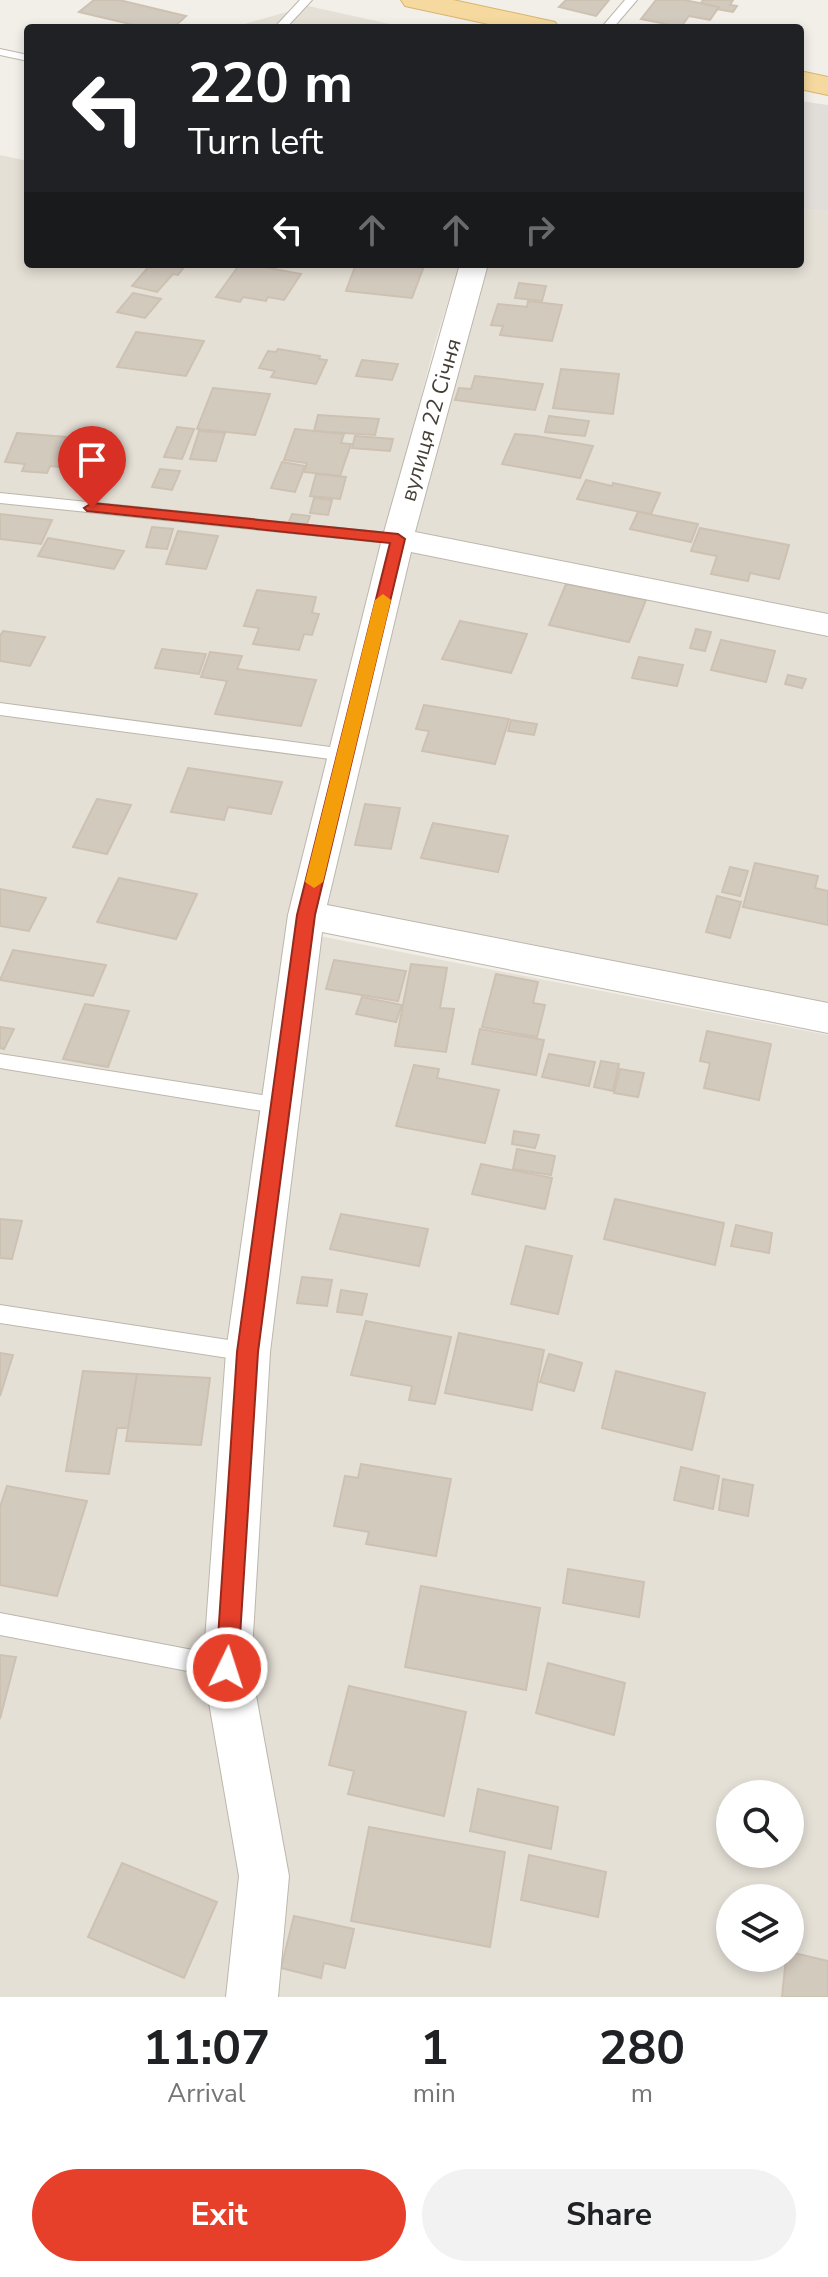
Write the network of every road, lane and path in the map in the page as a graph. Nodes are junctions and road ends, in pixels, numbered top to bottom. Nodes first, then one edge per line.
1 (306, 0) edge
2 (631, 0) edge
3 (422, 1) edge
4 (284, 24) edge
5 (527, 24) edge
6 (610, 24) edge
7 (0, 52) edge
8 (24, 57) edge
9 (804, 81) edge
10 (828, 86) edge
11 (473, 268) edge
12 (0, 498) edge
13 (398, 539) junction
14 (828, 625) edge
15 (0, 709) edge
16 (345, 755) junction
17 (306, 915) junction
18 (828, 1018) edge
19 (0, 1061) edge
20 (281, 1106) junction
21 (0, 1314) edge
22 (248, 1352) junction
23 (0, 1624) edge
24 (227, 1668) junction
25 (252, 1997) edge

1 - 4 lane
2 - 6 lane
3 - 5 main road
7 - 8 lane
9 - 10 main road
11 - 13 street, вулиця 22 Січня
12 - 13 lane
13 - 14 street
13 - 16 street, вулиця 22 Січня
15 - 16 lane
16 - 17 street, вулиця 22 Січня
17 - 18 street
17 - 20 street, вулиця 22 Січня
19 - 20 lane
20 - 22 street, вулиця 22 Січня
21 - 22 lane
22 - 24 street, вулиця 22 Січня
23 - 24 lane
24 - 25 street, вулиця 22 Січня

